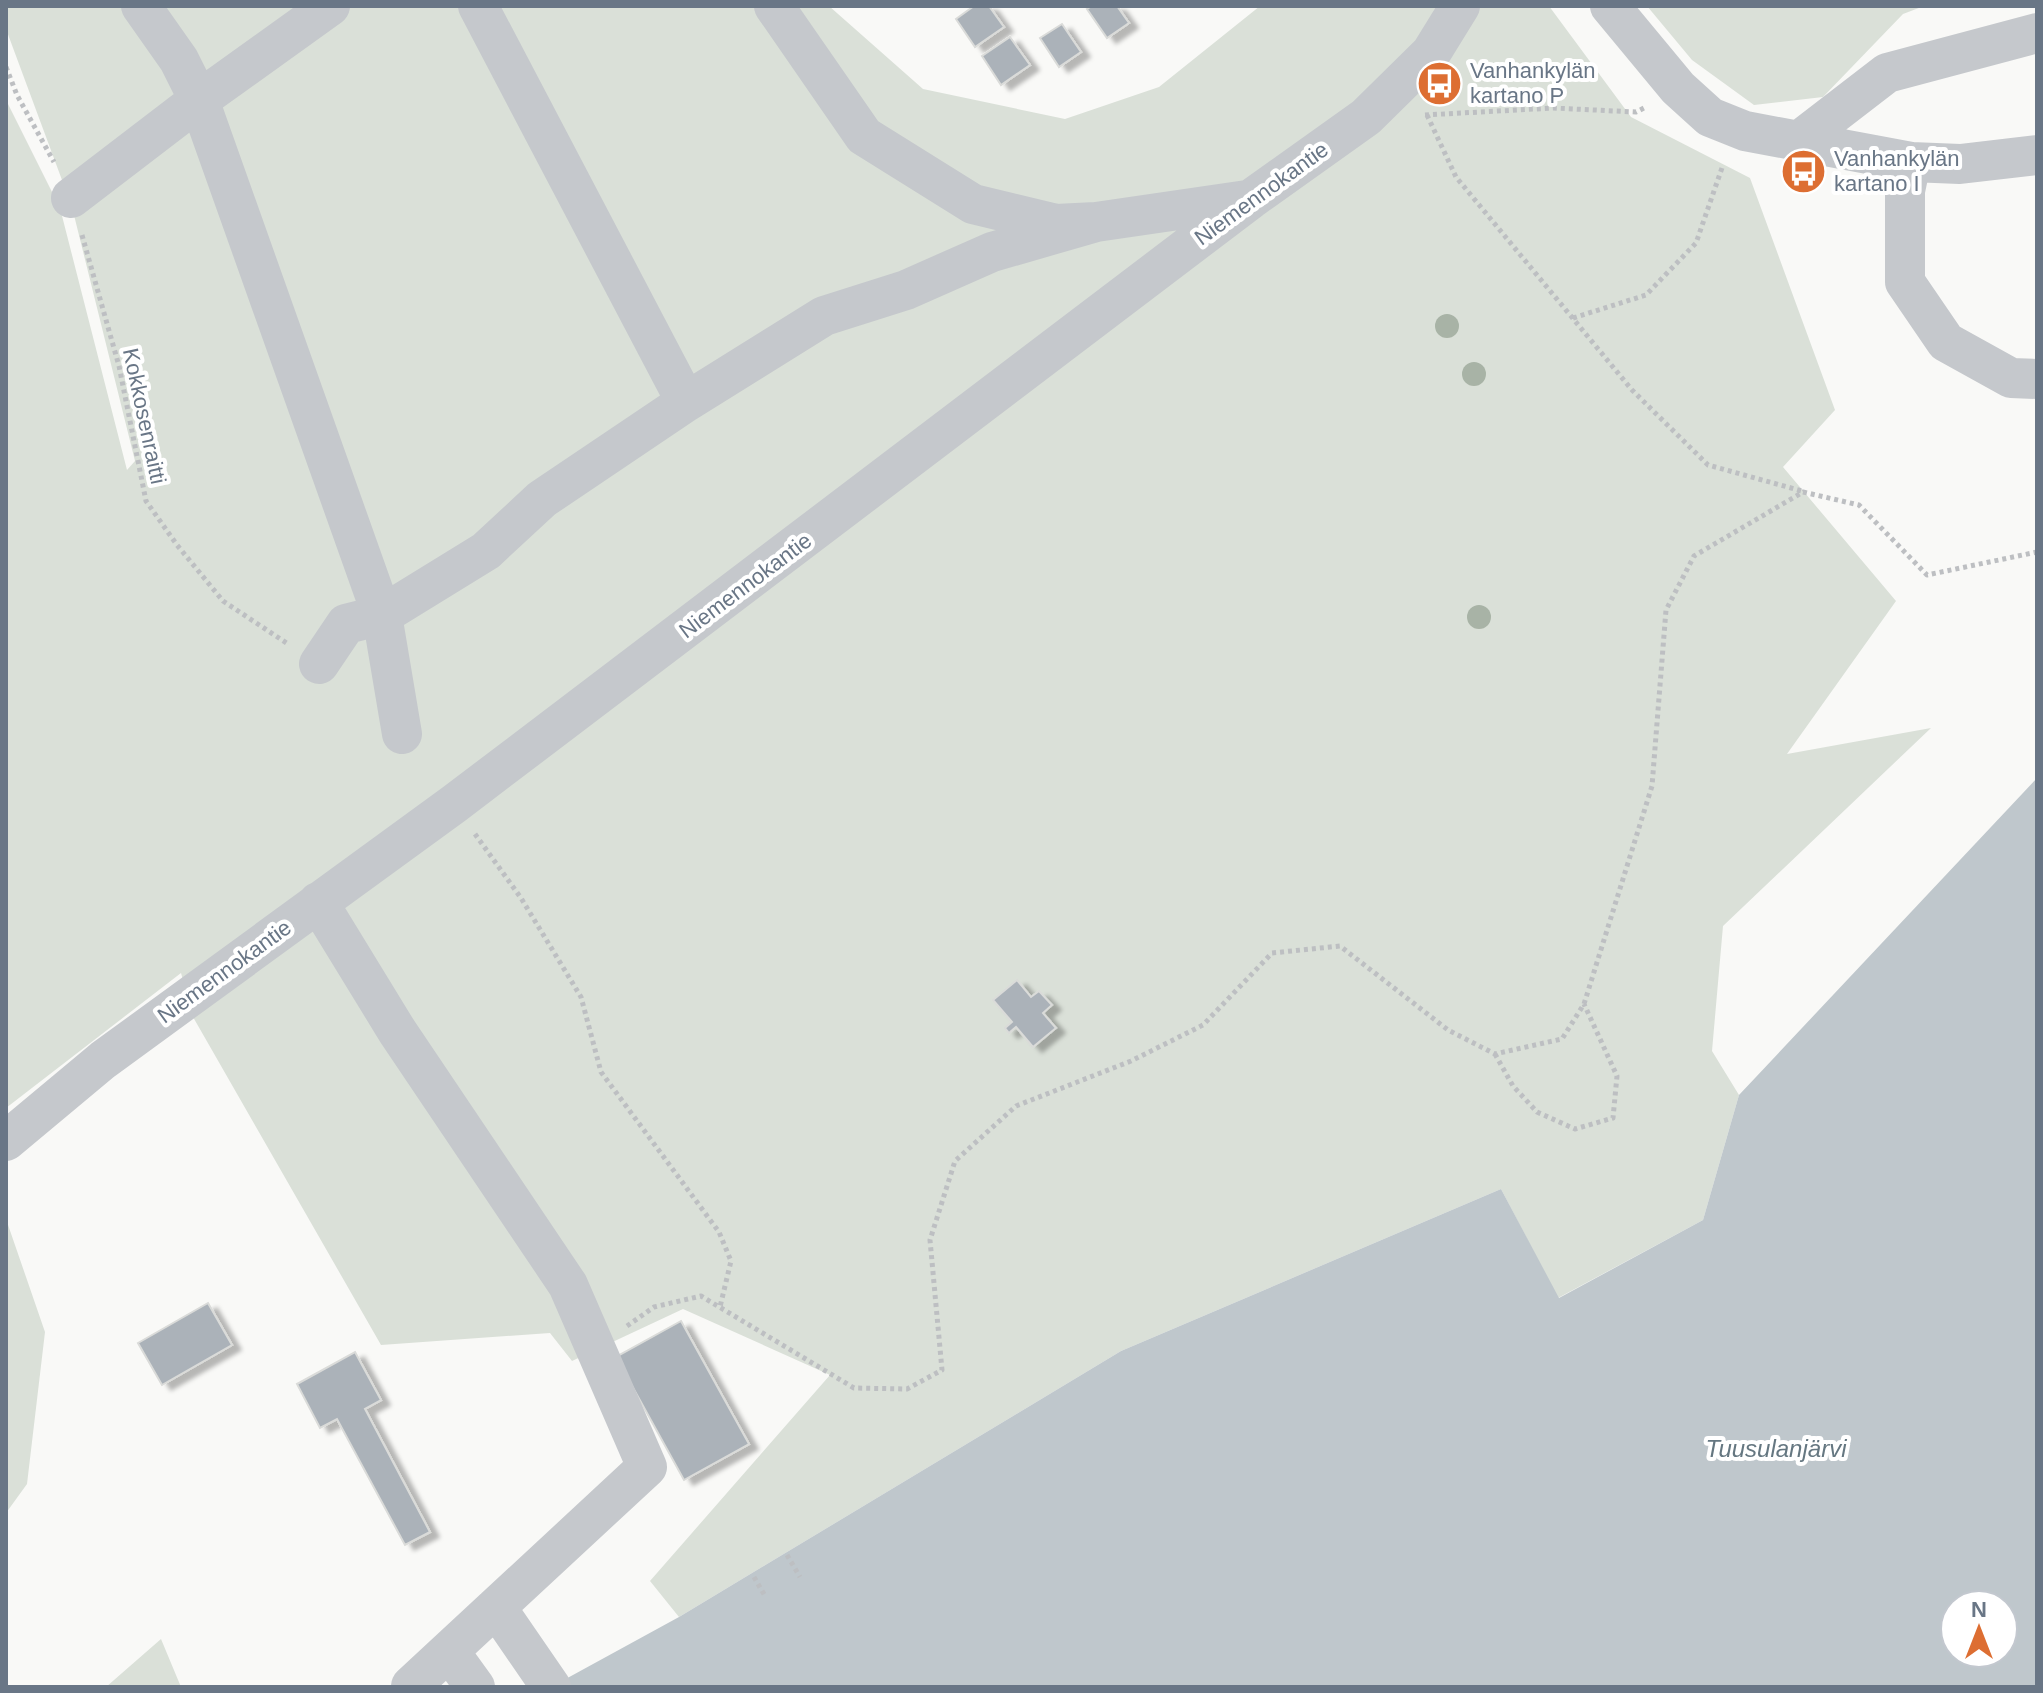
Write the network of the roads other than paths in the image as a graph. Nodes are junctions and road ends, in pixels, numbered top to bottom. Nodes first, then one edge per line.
1 (141, 6) edge
2 (330, 6) edge
3 (478, 6) edge
4 (774, 6) edge
5 (1460, 6) edge
6 (1610, 6) edge
7 (2037, 33) edge
8 (199, 100) junction
9 (1800, 140) junction
10 (2037, 155) edge
11 (1911, 162) junction
12 (71, 198) road end
13 (1251, 199) junction
14 (1096, 222) junction
15 (2037, 379) edge
16 (686, 402) junction
17 (382, 615) junction
18 (319, 664) road end
19 (402, 734) dead end
20 (318, 902) junction
21 (6, 1141) edge
22 (474, 1628) junction
23 (411, 1686) edge
24 (475, 1687) edge
25 (520, 1687) edge
26 (551, 1687) edge

1 - 8 street
2 - 8 street
3 - 16 street
4 - 14 street
5 - 13 street, Niemennokantie
6 - 9 street
7 - 9 street
8 - 12 street
8 - 17 street
9 - 11 street
10 - 11 street
11 - 15 street
13 - 14 street
13 - 20 street, Niemennokantie
14 - 16 street
16 - 17 street
17 - 18 street
17 - 19 street
20 - 21 street, Niemennokantie
20 - 22 street
22 - 23 street
22 - 24 street
22 - 25 street
22 - 26 street

